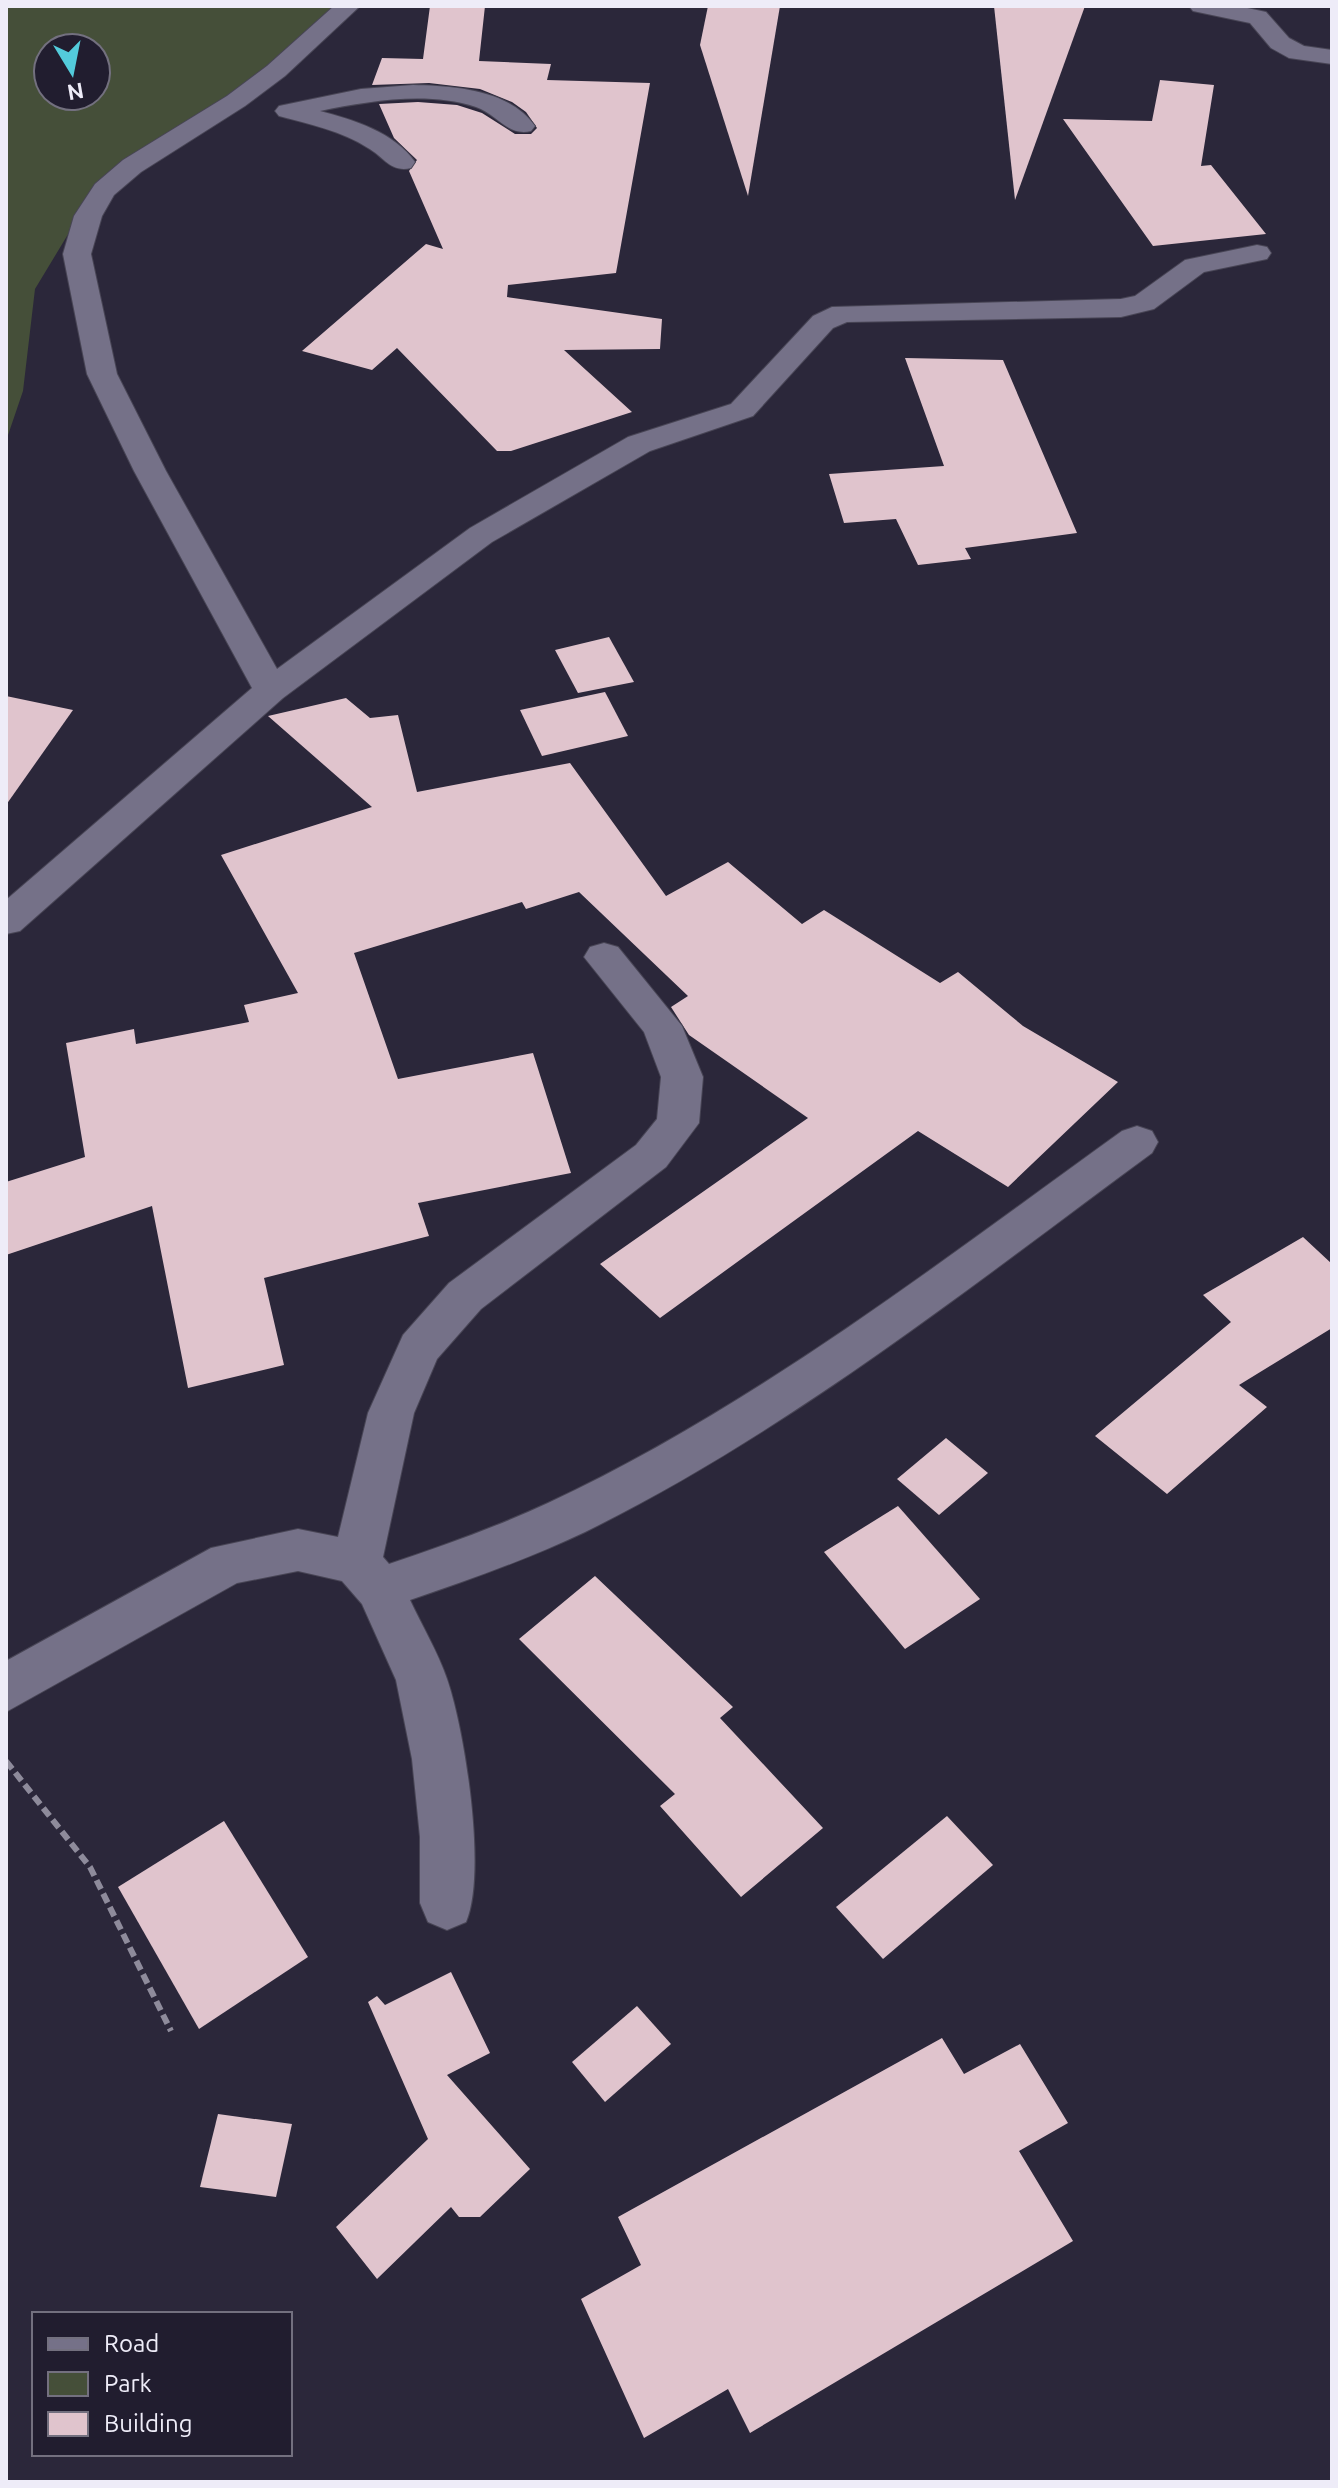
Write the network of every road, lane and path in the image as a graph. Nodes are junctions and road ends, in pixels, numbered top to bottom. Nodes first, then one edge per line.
1 (348, 6) edge
2 (1201, 6) edge
3 (1332, 57) edge
4 (236, 101) junction
5 (288, 111) junction
6 (522, 126) dead end
7 (402, 162) dead end
8 (1257, 253) dead end
9 (271, 690) junction
10 (6, 921) edge
11 (604, 957) dead end
12 (1137, 1142) dead end
13 (369, 1576) junction
14 (6, 1688) edge
15 (6, 1761) edge
16 (447, 1903) dead end
17 (171, 2031) dead end

1 - 4 street
2 - 3 street
4 - 5 street
4 - 9 street
5 - 6 street
5 - 7 street
8 - 9 street
9 - 10 street
11 - 13 street
12 - 13 street
13 - 14 street
13 - 16 street
15 - 17 path

